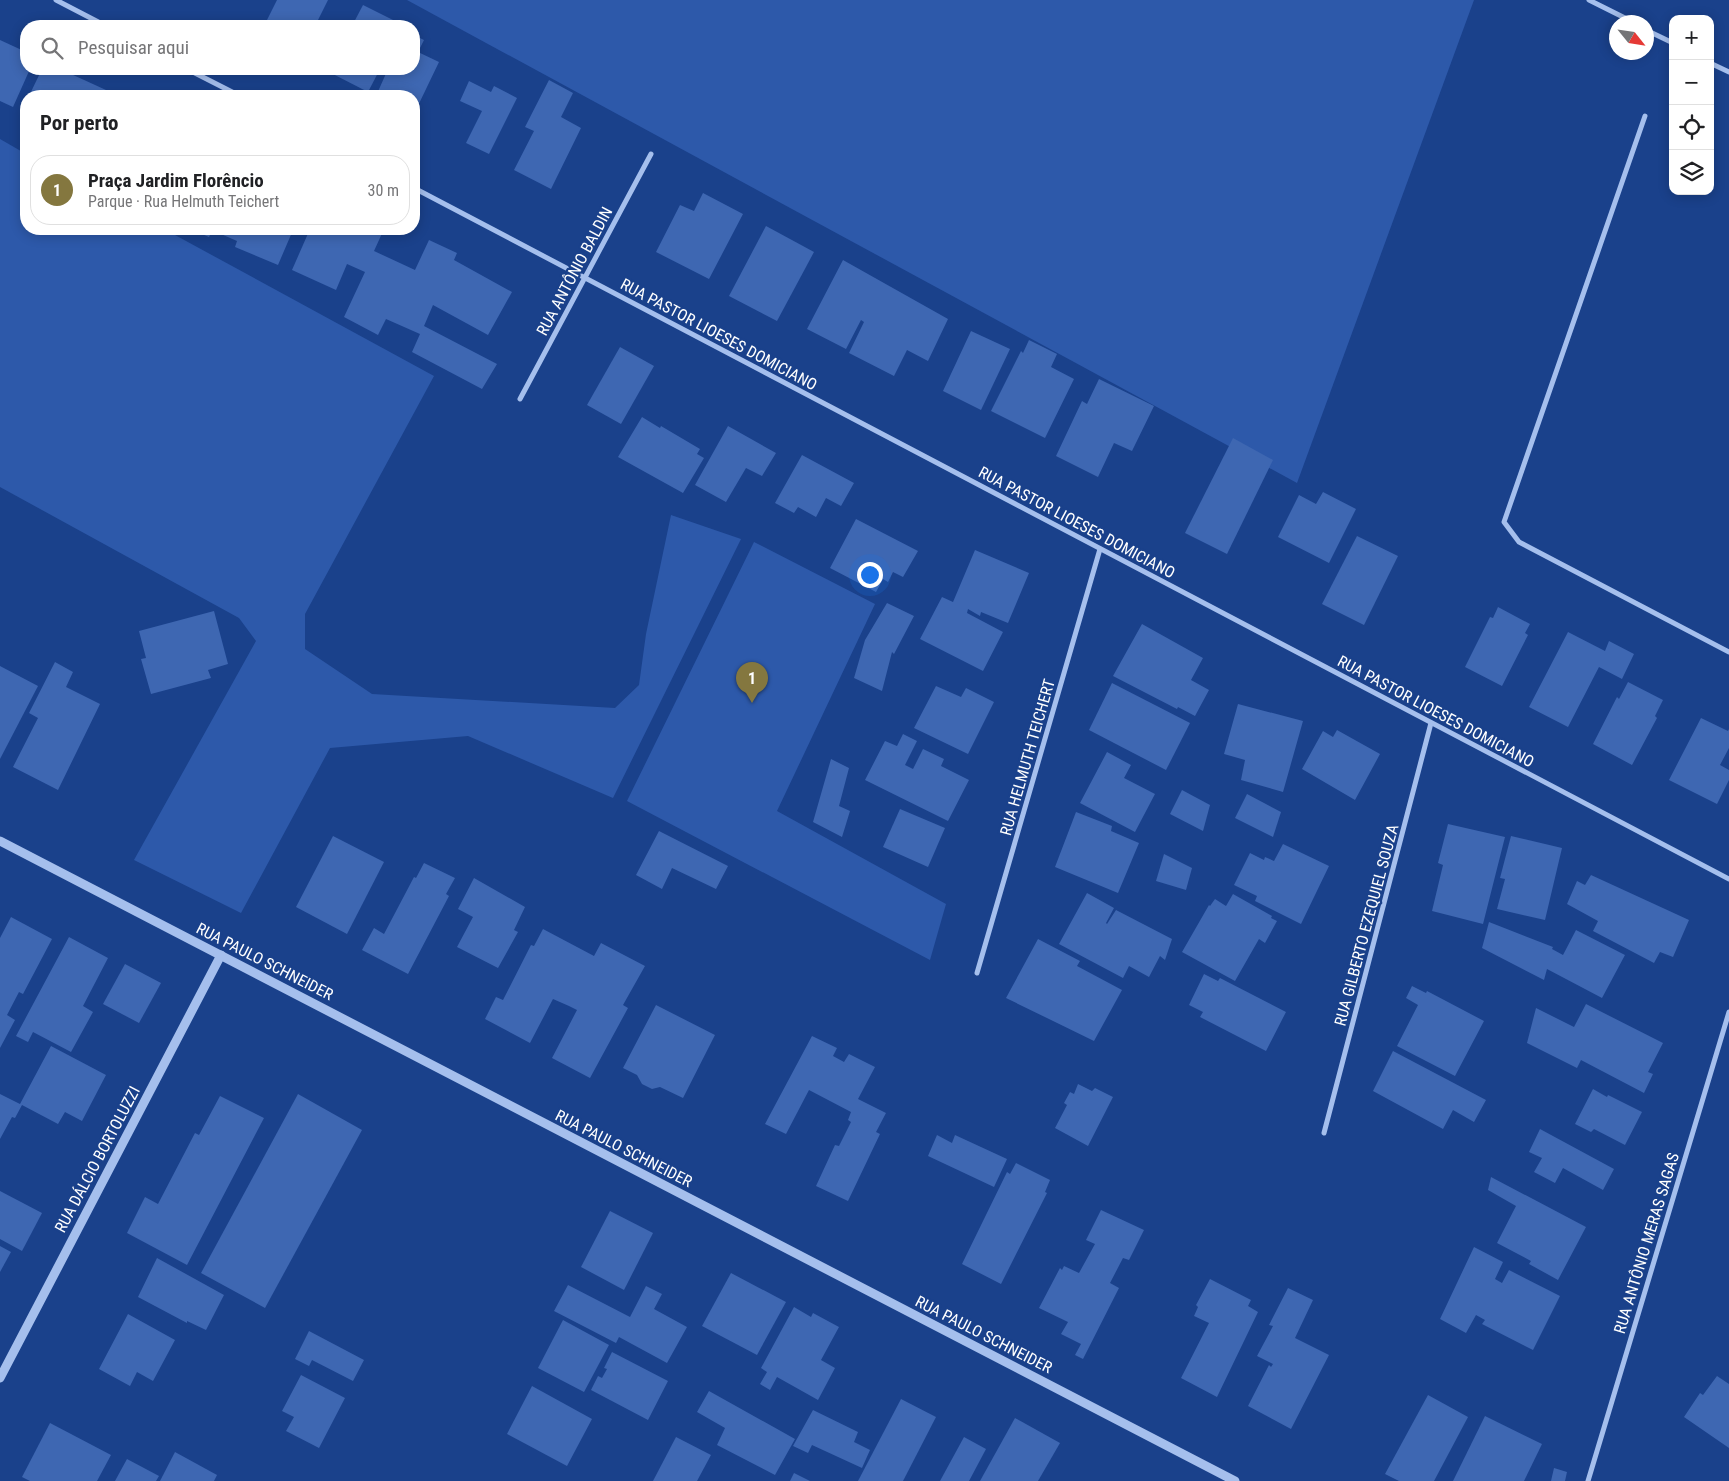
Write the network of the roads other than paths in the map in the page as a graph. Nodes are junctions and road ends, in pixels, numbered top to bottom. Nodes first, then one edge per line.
1 (56, 0) edge
2 (1589, 0) edge
3 (1619, 15) edge
4 (94, 20) edge
5 (1654, 34) edge
6 (1669, 41) edge
7 (1714, 65) edge
8 (1729, 72) edge
9 (199, 75) edge
10 (228, 90) edge
11 (1645, 116) dead end
12 (651, 154) dead end
13 (420, 191) edge
14 (585, 278) junction
15 (520, 399) dead end
16 (1100, 549) junction
17 (1729, 652) edge
18 (1431, 723) junction
19 (0, 840) edge
20 (1729, 879) edge
21 (221, 955) junction
22 (977, 973) dead end
23 (1729, 1012) edge
24 (1324, 1133) dead end
25 (0, 1378) edge
26 (1235, 1481) edge
27 (1588, 1481) edge

1 - 4 street
2 - 3 street
5 - 6 street
7 - 8 street
9 - 10 street
11 - 17 street
12 - 14 street, RUA ANTÔNIO BALDIN
13 - 14 street, RUA PASTOR LIOESES DOMICIANO
14 - 15 street, RUA ANTÔNIO BALDIN
14 - 16 street, RUA PASTOR LIOESES DOMICIANO
16 - 18 street, RUA PASTOR LIOESES DOMICIANO
16 - 22 street, RUA HELMUTH TEICHERT
18 - 20 street, RUA PASTOR LIOESES DOMICIANO
18 - 24 street, RUA GILBERTO EZEQUIEL SOUZA
19 - 21 street, RUA PAULO SCHNEIDER
21 - 25 street, RUA DÁLCIO BORTOLUZZI
21 - 26 street, RUA PAULO SCHNEIDER
23 - 27 street, RUA ANTÔNIO MERAS SAGAS

